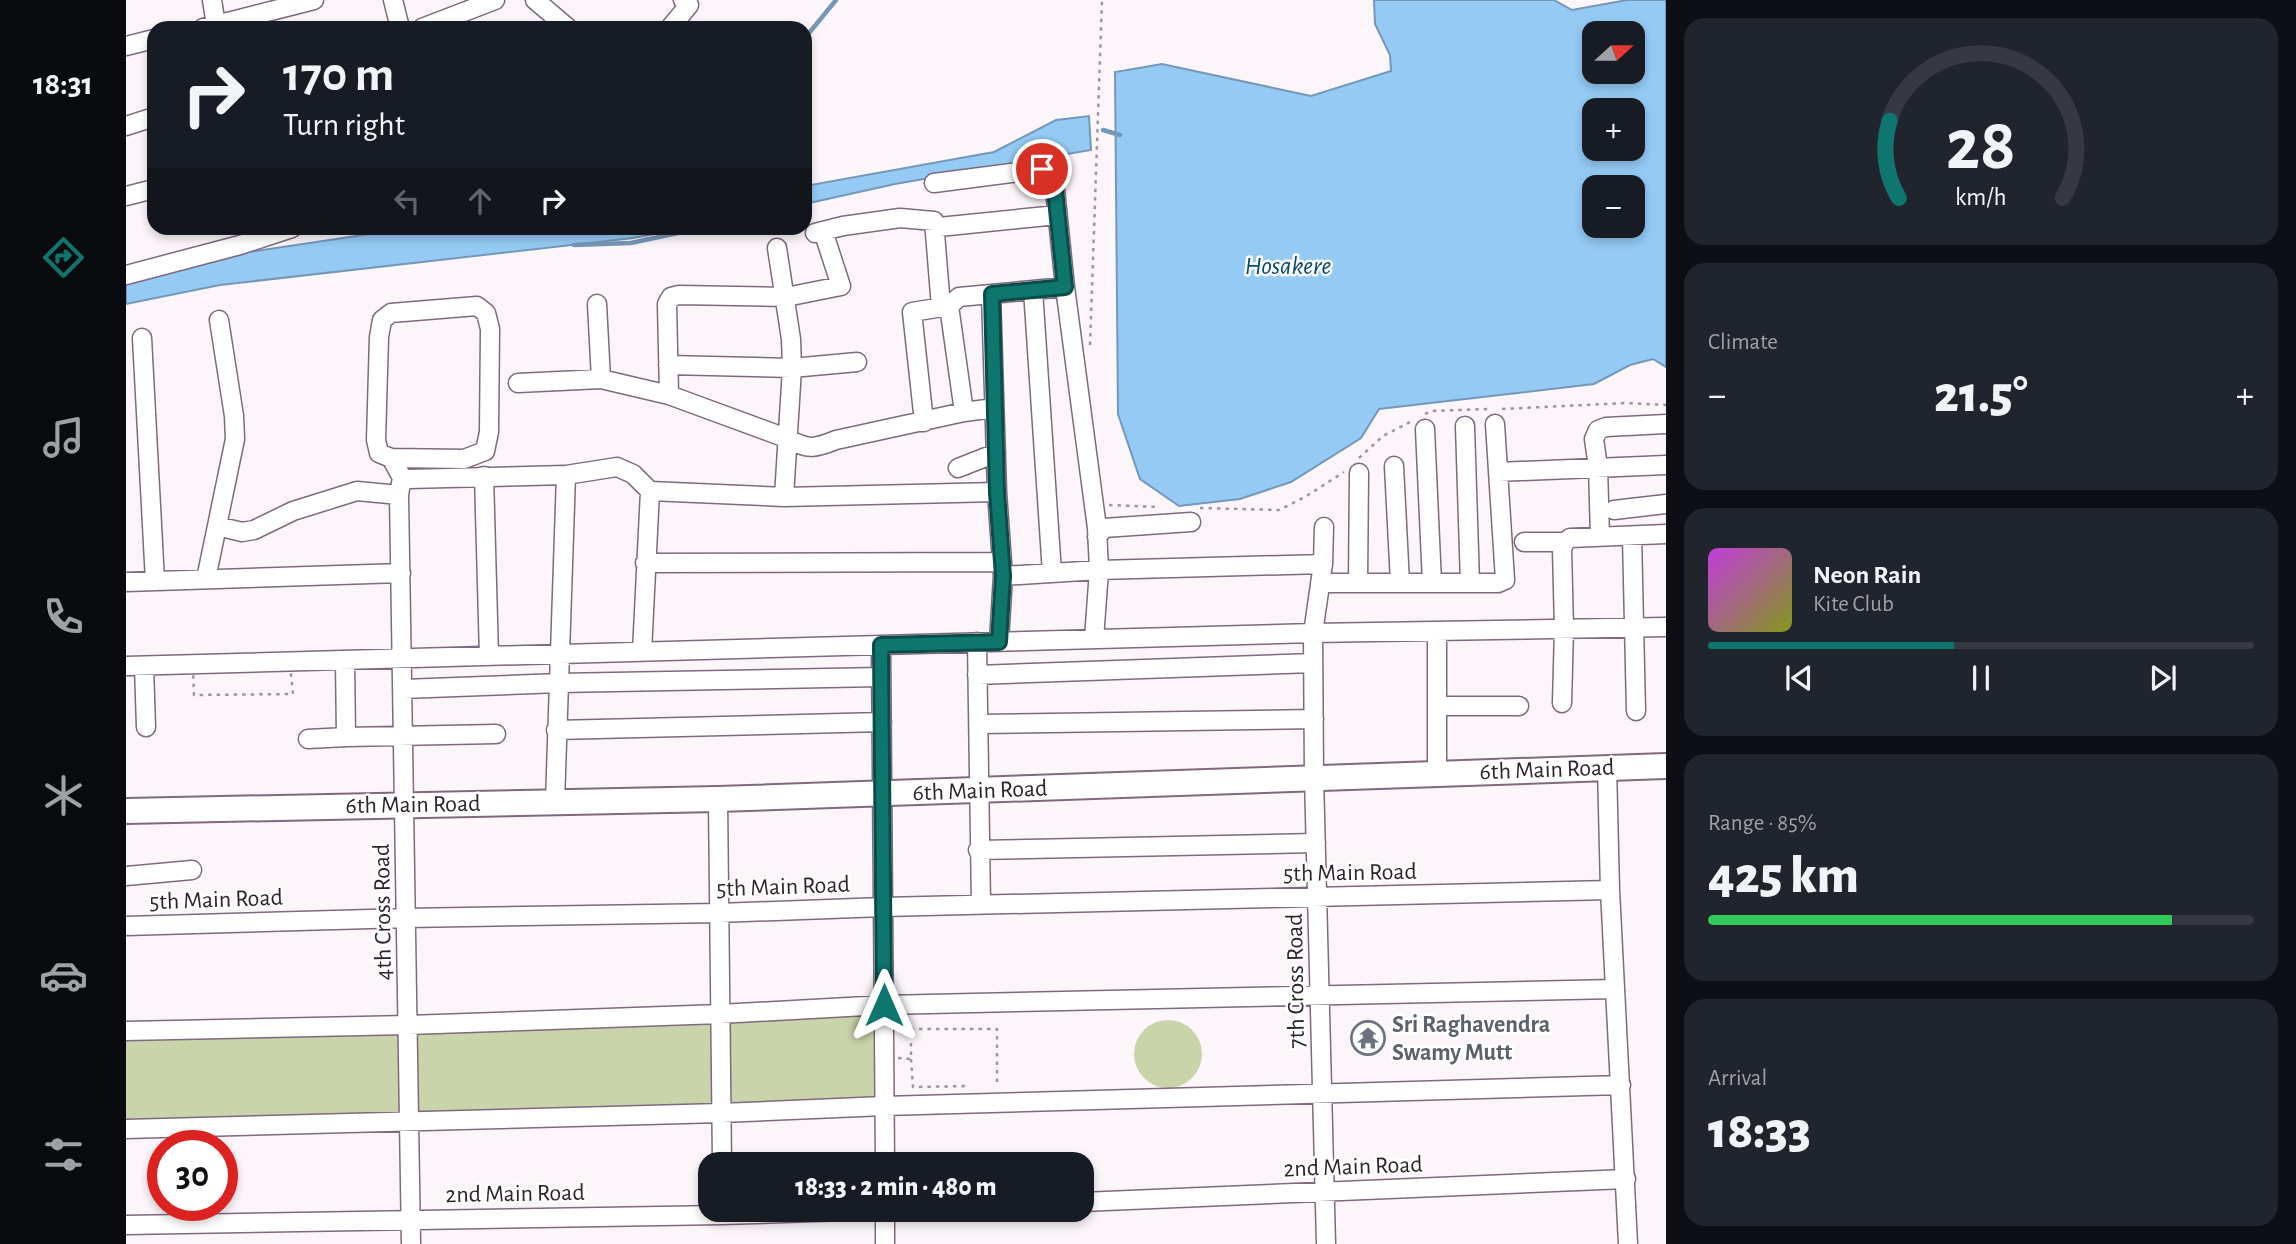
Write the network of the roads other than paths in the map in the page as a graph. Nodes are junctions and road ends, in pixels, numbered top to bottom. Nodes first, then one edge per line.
1 (212, 0) edge
2 (393, 0) edge
3 (495, 0) edge
4 (535, 0) edge
5 (683, 0) edge
6 (306, 1) edge
7 (210, 21) edge
8 (231, 21) edge
9 (398, 21) edge
10 (440, 21) edge
11 (560, 21) edge
12 (676, 21) edge
13 (147, 41) edge
14 (126, 46) edge
15 (147, 119) edge
16 (126, 125) edge
17 (934, 183) dead end
18 (147, 191) edge
19 (126, 196) edge
20 (1057, 215) junction
21 (939, 227) dead end
22 (269, 235) edge
23 (777, 248) dead end
24 (126, 275) edge
25 (1065, 287) junction
26 (1033, 290) junction
27 (992, 294) junction
28 (786, 297) junction
29 (597, 304) dead end
30 (945, 306) junction
31 (219, 320) dead end
32 (142, 338) dead end
33 (857, 362) dead end
34 (668, 365) junction
35 (792, 368) junction
36 (601, 379) junction
37 (518, 383) dead end
38 (669, 395) junction
39 (994, 408) junction
40 (964, 412) junction
41 (924, 422) junction
42 (1666, 424) edge
43 (1495, 425) dead end
44 (1465, 426) dead end
45 (1424, 429) dead end
46 (786, 438) junction
47 (996, 453) junction
48 (391, 458) junction
49 (1394, 466) dead end
50 (1666, 466) edge
51 (1356, 467) road end
52 (1598, 467) junction
53 (958, 468) dead end
54 (1498, 472) junction
55 (566, 475) junction
56 (484, 476) junction
57 (401, 488) junction
58 (650, 491) junction
59 (997, 492) junction
60 (783, 497) junction
61 (1666, 504) edge
62 (1614, 510) dead end
63 (1193, 515) road end
64 (217, 526) junction
65 (1324, 527) dead end
66 (1666, 534) edge
67 (1632, 536) junction
68 (1097, 537) junction
69 (1600, 537) junction
70 (1524, 542) dead end
71 (1565, 542) junction
72 (645, 563) junction
73 (1322, 564) junction
74 (1003, 569) junction
75 (1100, 570) junction
76 (401, 573) junction
77 (1052, 573) junction
78 (206, 579) junction
79 (155, 581) junction
80 (126, 582) edge
81 (1320, 583) junction
82 (1358, 583) junction
83 (1400, 583) junction
84 (1432, 583) junction
85 (1470, 583) junction
86 (1666, 627) edge
87 (1636, 628) junction
88 (1564, 629) junction
89 (1437, 631) junction
90 (1313, 633) junction
91 (1094, 639) junction
92 (977, 642) junction
93 (999, 642) junction
94 (881, 645) junction
95 (642, 652) junction
96 (560, 654) junction
97 (489, 656) junction
98 (402, 658) junction
99 (345, 660) junction
100 (1313, 663) junction
101 (135, 666) edge
102 (977, 675) junction
103 (881, 677) junction
104 (559, 683) junction
105 (403, 689) junction
106 (1562, 703) dead end
107 (1437, 706) junction
108 (1519, 706) dead end
109 (1636, 711) dead end
110 (1314, 719) junction
111 (882, 722) junction
112 (979, 724) junction
113 (146, 727) dead end
114 (556, 730) junction
115 (496, 734) dead end
116 (404, 735) junction
117 (346, 737) junction
118 (308, 739) dead end
119 (1666, 766) edge
120 (1607, 767) junction
121 (1437, 773) junction
122 (1314, 777) junction
123 (979, 791) junction
124 (882, 793) junction
125 (718, 799) junction
126 (555, 802) junction
127 (405, 804) junction
128 (126, 811) edge
129 (1316, 843) junction
130 (978, 850) junction
131 (192, 870) dead end
132 (126, 876) edge
133 (1610, 890) junction
134 (1318, 897) junction
135 (981, 905) junction
136 (883, 907) junction
137 (719, 913) junction
138 (406, 918) junction
139 (126, 926) edge
140 (1615, 989) junction
141 (1320, 995) junction
142 (884, 1005) junction
143 (720, 1014) junction
144 (408, 1025) junction
145 (126, 1031) edge
146 (1621, 1085) junction
147 (1322, 1094) junction
148 (884, 1106) junction
149 (721, 1113) junction
150 (409, 1120) junction
151 (126, 1129) edge
152 (722, 1152) edge
153 (885, 1152) edge
154 (1626, 1179) junction
155 (1324, 1191) junction
156 (1094, 1201) edge
157 (698, 1213) edge
158 (411, 1219) junction
159 (885, 1222) edge
160 (126, 1225) edge
161 (411, 1244) edge
162 (885, 1244) edge
163 (1326, 1244) edge
164 (1628, 1244) edge

1 - 7 street
2 - 9 street
3 - 10 street
4 - 11 street
5 - 12 street
6 - 8 street
13 - 14 street
15 - 16 street
17 - 20 street
18 - 19 street
20 - 21 street
20 - 25 street
22 - 24 street
23 - 28 street
25 - 26 street
25 - 68 street
26 - 27 street
26 - 77 street
27 - 30 street
27 - 39 street
28 - 30 street
28 - 34 street
28 - 35 street
29 - 36 street
30 - 40 street
30 - 41 street
31 - 64 street
32 - 79 street
33 - 35 street
34 - 35 street
34 - 38 street
35 - 46 street
36 - 37 street
36 - 38 street
38 - 46 street
39 - 40 street
39 - 47 street
40 - 41 street
41 - 46 street
42 - 52 street
43 - 54 street
44 - 85 street
45 - 84 street
46 - 60 street
47 - 53 street
47 - 59 street
48 - 48 street
48 - 57 street
49 - 83 street
50 - 52 street
51 - 82 street
52 - 54 street
52 - 69 street
54 - 85 street
55 - 56 street
55 - 58 street
55 - 96 street
56 - 57 street
56 - 97 street
57 - 64 street
57 - 76 street, 4th Cross Road
58 - 60 street
58 - 72 street
59 - 60 street
59 - 74 street
61 - 62 street
63 - 68 street
64 - 78 street
65 - 73 street, 7th Cross Road
66 - 67 street
67 - 69 street
67 - 87 street
68 - 75 street
69 - 71 street
70 - 71 street
71 - 88 street
72 - 74 street
72 - 95 street
73 - 75 street
73 - 81 street, 7th Cross Road
74 - 77 street
74 - 93 street
75 - 77 street
75 - 91 street
76 - 78 street
76 - 98 street, 4th Cross Road
78 - 79 street
79 - 80 street
81 - 82 street
81 - 90 street, 7th Cross Road
82 - 83 street
83 - 84 street
84 - 85 street
86 - 87 street
87 - 88 street
87 - 109 street
88 - 89 street
88 - 106 street
89 - 90 street
89 - 107 street
90 - 91 street
90 - 100 street, 7th Cross Road
91 - 93 street
92 - 93 street
92 - 94 street
92 - 102 street
94 - 95 street
94 - 103 street
95 - 96 street
96 - 97 street
96 - 104 street
97 - 98 street
98 - 99 street
98 - 105 street, 4th Cross Road
99 - 101 street
99 - 117 street
100 - 102 street
100 - 110 street, 7th Cross Road
101 - 113 street
102 - 112 street
103 - 104 street
103 - 111 street
104 - 105 street
104 - 114 street
105 - 116 street, 4th Cross Road
107 - 108 street
107 - 121 street
110 - 112 street
110 - 122 street, 7th Cross Road
111 - 114 street
111 - 124 street
112 - 123 street
114 - 126 street
115 - 116 street
116 - 117 street
116 - 127 street, 4th Cross Road
117 - 118 street
119 - 120 street, 6th Main Road
120 - 121 street, 6th Main Road
120 - 133 street
121 - 122 street, 6th Main Road
122 - 123 street, 6th Main Road
122 - 129 street, 7th Cross Road
123 - 124 street, 6th Main Road
123 - 130 street
124 - 125 street, 6th Main Road
124 - 136 street
125 - 126 street, 6th Main Road
125 - 137 street
126 - 127 street, 6th Main Road
127 - 128 street, 6th Main Road
127 - 138 street, 4th Cross Road
129 - 130 street
129 - 134 street, 7th Cross Road
130 - 135 street
131 - 132 street
133 - 134 street, 5th Main Road
133 - 140 street
134 - 135 street, 5th Main Road
134 - 141 street, 7th Cross Road
135 - 136 street, 5th Main Road
136 - 137 street, 5th Main Road
136 - 142 street
137 - 138 street, 5th Main Road
137 - 143 street
138 - 139 street, 5th Main Road
138 - 144 street, 4th Cross Road
140 - 141 street
140 - 146 street
141 - 142 street
141 - 147 street, 7th Cross Road
142 - 143 street
142 - 148 street
143 - 144 street
143 - 149 street
144 - 145 street
144 - 150 street, 4th Cross Road
146 - 147 street
146 - 154 street
147 - 148 street
147 - 155 street, 7th Cross Road
148 - 149 street
148 - 153 street
149 - 150 street
149 - 152 street
150 - 151 street
150 - 158 street, 4th Cross Road
154 - 155 street, 2nd Main Road
154 - 164 street
155 - 156 street, 2nd Main Road
155 - 163 street, 7th Cross Road
157 - 158 street, 2nd Main Road
158 - 160 street, 2nd Main Road
158 - 161 street, 4th Cross Road
159 - 162 street

